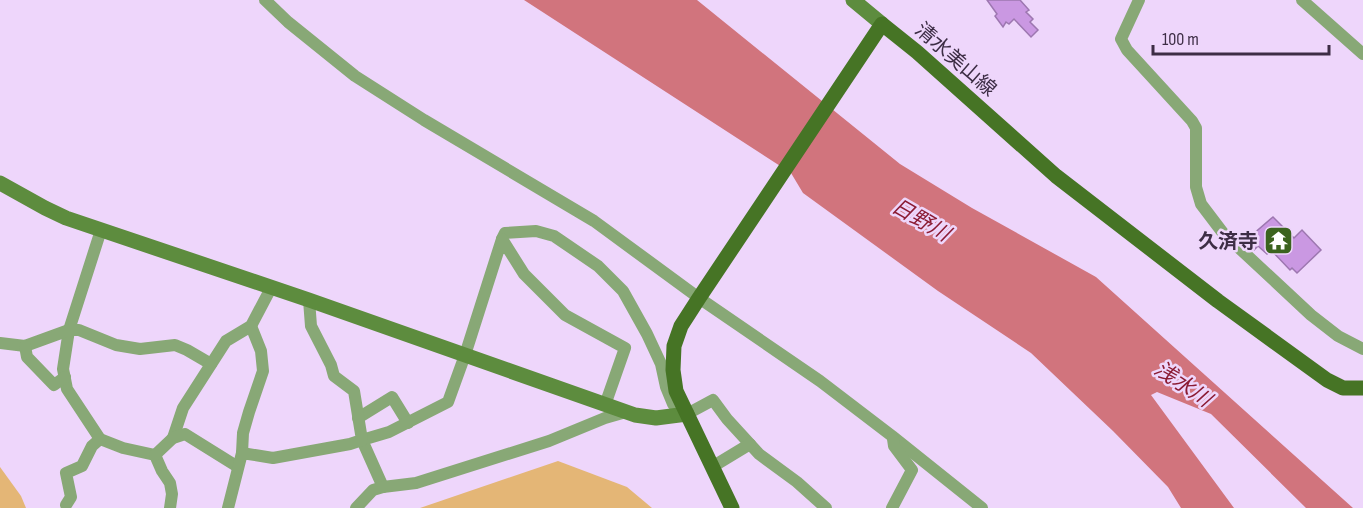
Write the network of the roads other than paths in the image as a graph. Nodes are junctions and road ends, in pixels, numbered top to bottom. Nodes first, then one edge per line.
1 (265, 0) edge
2 (853, 0) edge
3 (1139, 0) edge
4 (1302, 0) edge
5 (882, 24) junction
6 (1363, 53) edge
7 (0, 183) edge
8 (101, 230) junction
9 (502, 239) junction
10 (271, 288) junction
11 (702, 293) junction
12 (309, 300) junction
13 (251, 326) junction
14 (69, 330) junction
15 (0, 343) edge
16 (25, 346) junction
17 (1363, 349) edge
18 (465, 355) junction
19 (211, 364) junction
20 (65, 377) junction
21 (1363, 388) edge
22 (605, 405) junction
23 (626, 412) junction
24 (687, 414) junction
25 (358, 418) junction
26 (408, 423) junction
27 (892, 436) junction
28 (173, 438) junction
29 (100, 439) junction
30 (362, 440) junction
31 (750, 444) junction
32 (242, 453) junction
33 (155, 455) junction
34 (238, 467) junction
35 (712, 467) junction
36 (383, 487) junction
37 (66, 505) dead end
38 (170, 508) edge
39 (228, 508) edge
40 (356, 508) edge
41 (732, 508) edge
42 (826, 508) edge
43 (892, 508) edge
44 (982, 508) edge

1 - 11 street
2 - 5 street
3 - 17 street
4 - 6 street
5 - 11 main road
5 - 21 main road, 清水美山線
7 - 8 street
8 - 10 street
8 - 14 street
9 - 18 street
9 - 22 street
9 - 24 street
10 - 12 street
10 - 13 street
11 - 24 main road
11 - 27 street
12 - 18 street
12 - 25 street
13 - 19 street
13 - 32 street
14 - 16 street
14 - 19 street
14 - 20 street
15 - 16 street
16 - 20 street
18 - 22 street
18 - 26 street
19 - 28 street
20 - 29 street
22 - 23 street
23 - 24 street
23 - 36 street
24 - 31 street
24 - 35 main road
25 - 26 street
25 - 30 street
26 - 30 street
27 - 43 street
27 - 44 street
28 - 33 street
28 - 34 street
29 - 33 street
29 - 37 street
30 - 32 street
30 - 36 street
31 - 35 street
31 - 42 street
32 - 34 street
33 - 38 street
34 - 39 street
35 - 41 main road
36 - 40 street

